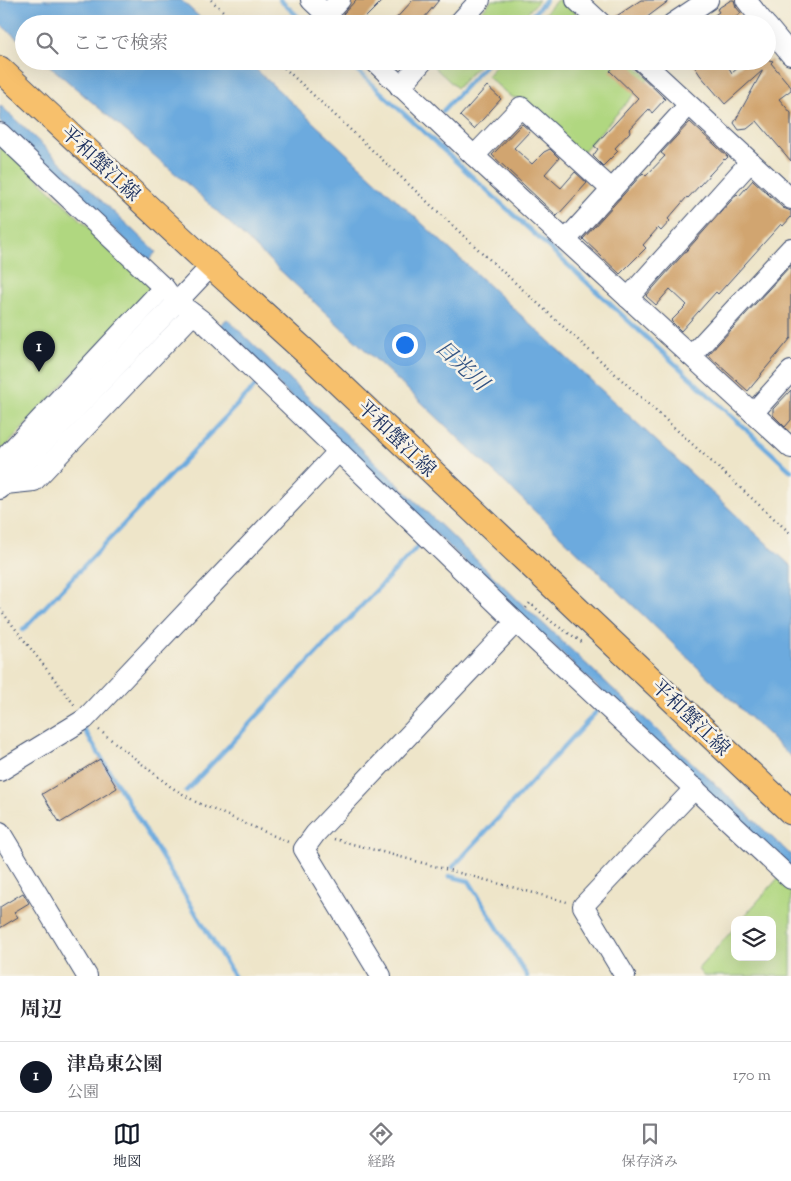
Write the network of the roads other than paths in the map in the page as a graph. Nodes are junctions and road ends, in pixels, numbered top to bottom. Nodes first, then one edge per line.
1 (312, 0) edge
2 (340, 0) edge
3 (480, 0) edge
4 (576, 0) edge
5 (708, 0) edge
6 (746, 0) edge
7 (328, 15) edge
8 (334, 15) edge
9 (466, 15) edge
10 (592, 15) edge
11 (686, 15) edge
12 (758, 15) edge
13 (776, 37) edge
14 (791, 55) edge
15 (0, 68) edge
16 (383, 70) edge
17 (415, 70) edge
18 (651, 70) edge
19 (400, 87) junction
20 (688, 106) junction
21 (0, 133) edge
22 (474, 156) junction
23 (750, 162) junction
24 (612, 190) junction
25 (791, 200) edge
26 (566, 240) junction
27 (791, 248) edge
28 (211, 266) junction
29 (628, 298) junction
30 (691, 356) junction
31 (791, 371) edge
32 (753, 413) junction
33 (791, 448) edge
34 (339, 451) junction
35 (2, 487) edge
36 (516, 622) junction
37 (0, 771) edge
38 (695, 788) junction
39 (791, 812) edge
40 (0, 832) edge
41 (791, 879) edge
42 (87, 976) edge
43 (380, 976) edge
44 (625, 976) edge

1 - 7 street
2 - 8 street
3 - 9 street
4 - 10 street
5 - 11 street
6 - 12 street
13 - 14 street
15 - 28 main road, 平和蟹江線
16 - 19 street
17 - 19 street
18 - 20 street
19 - 22 street
20 - 23 street
20 - 24 street
21 - 35 street
22 - 24 street
22 - 26 street
23 - 25 street
23 - 29 street
24 - 26 street
26 - 29 street
27 - 30 street
28 - 35 street
28 - 39 main road, 平和蟹江線
29 - 30 street
30 - 32 street
31 - 32 street
32 - 33 street
34 - 35 street
34 - 36 street
34 - 37 street
36 - 38 street
36 - 43 street
38 - 41 street
38 - 44 street
40 - 42 street

